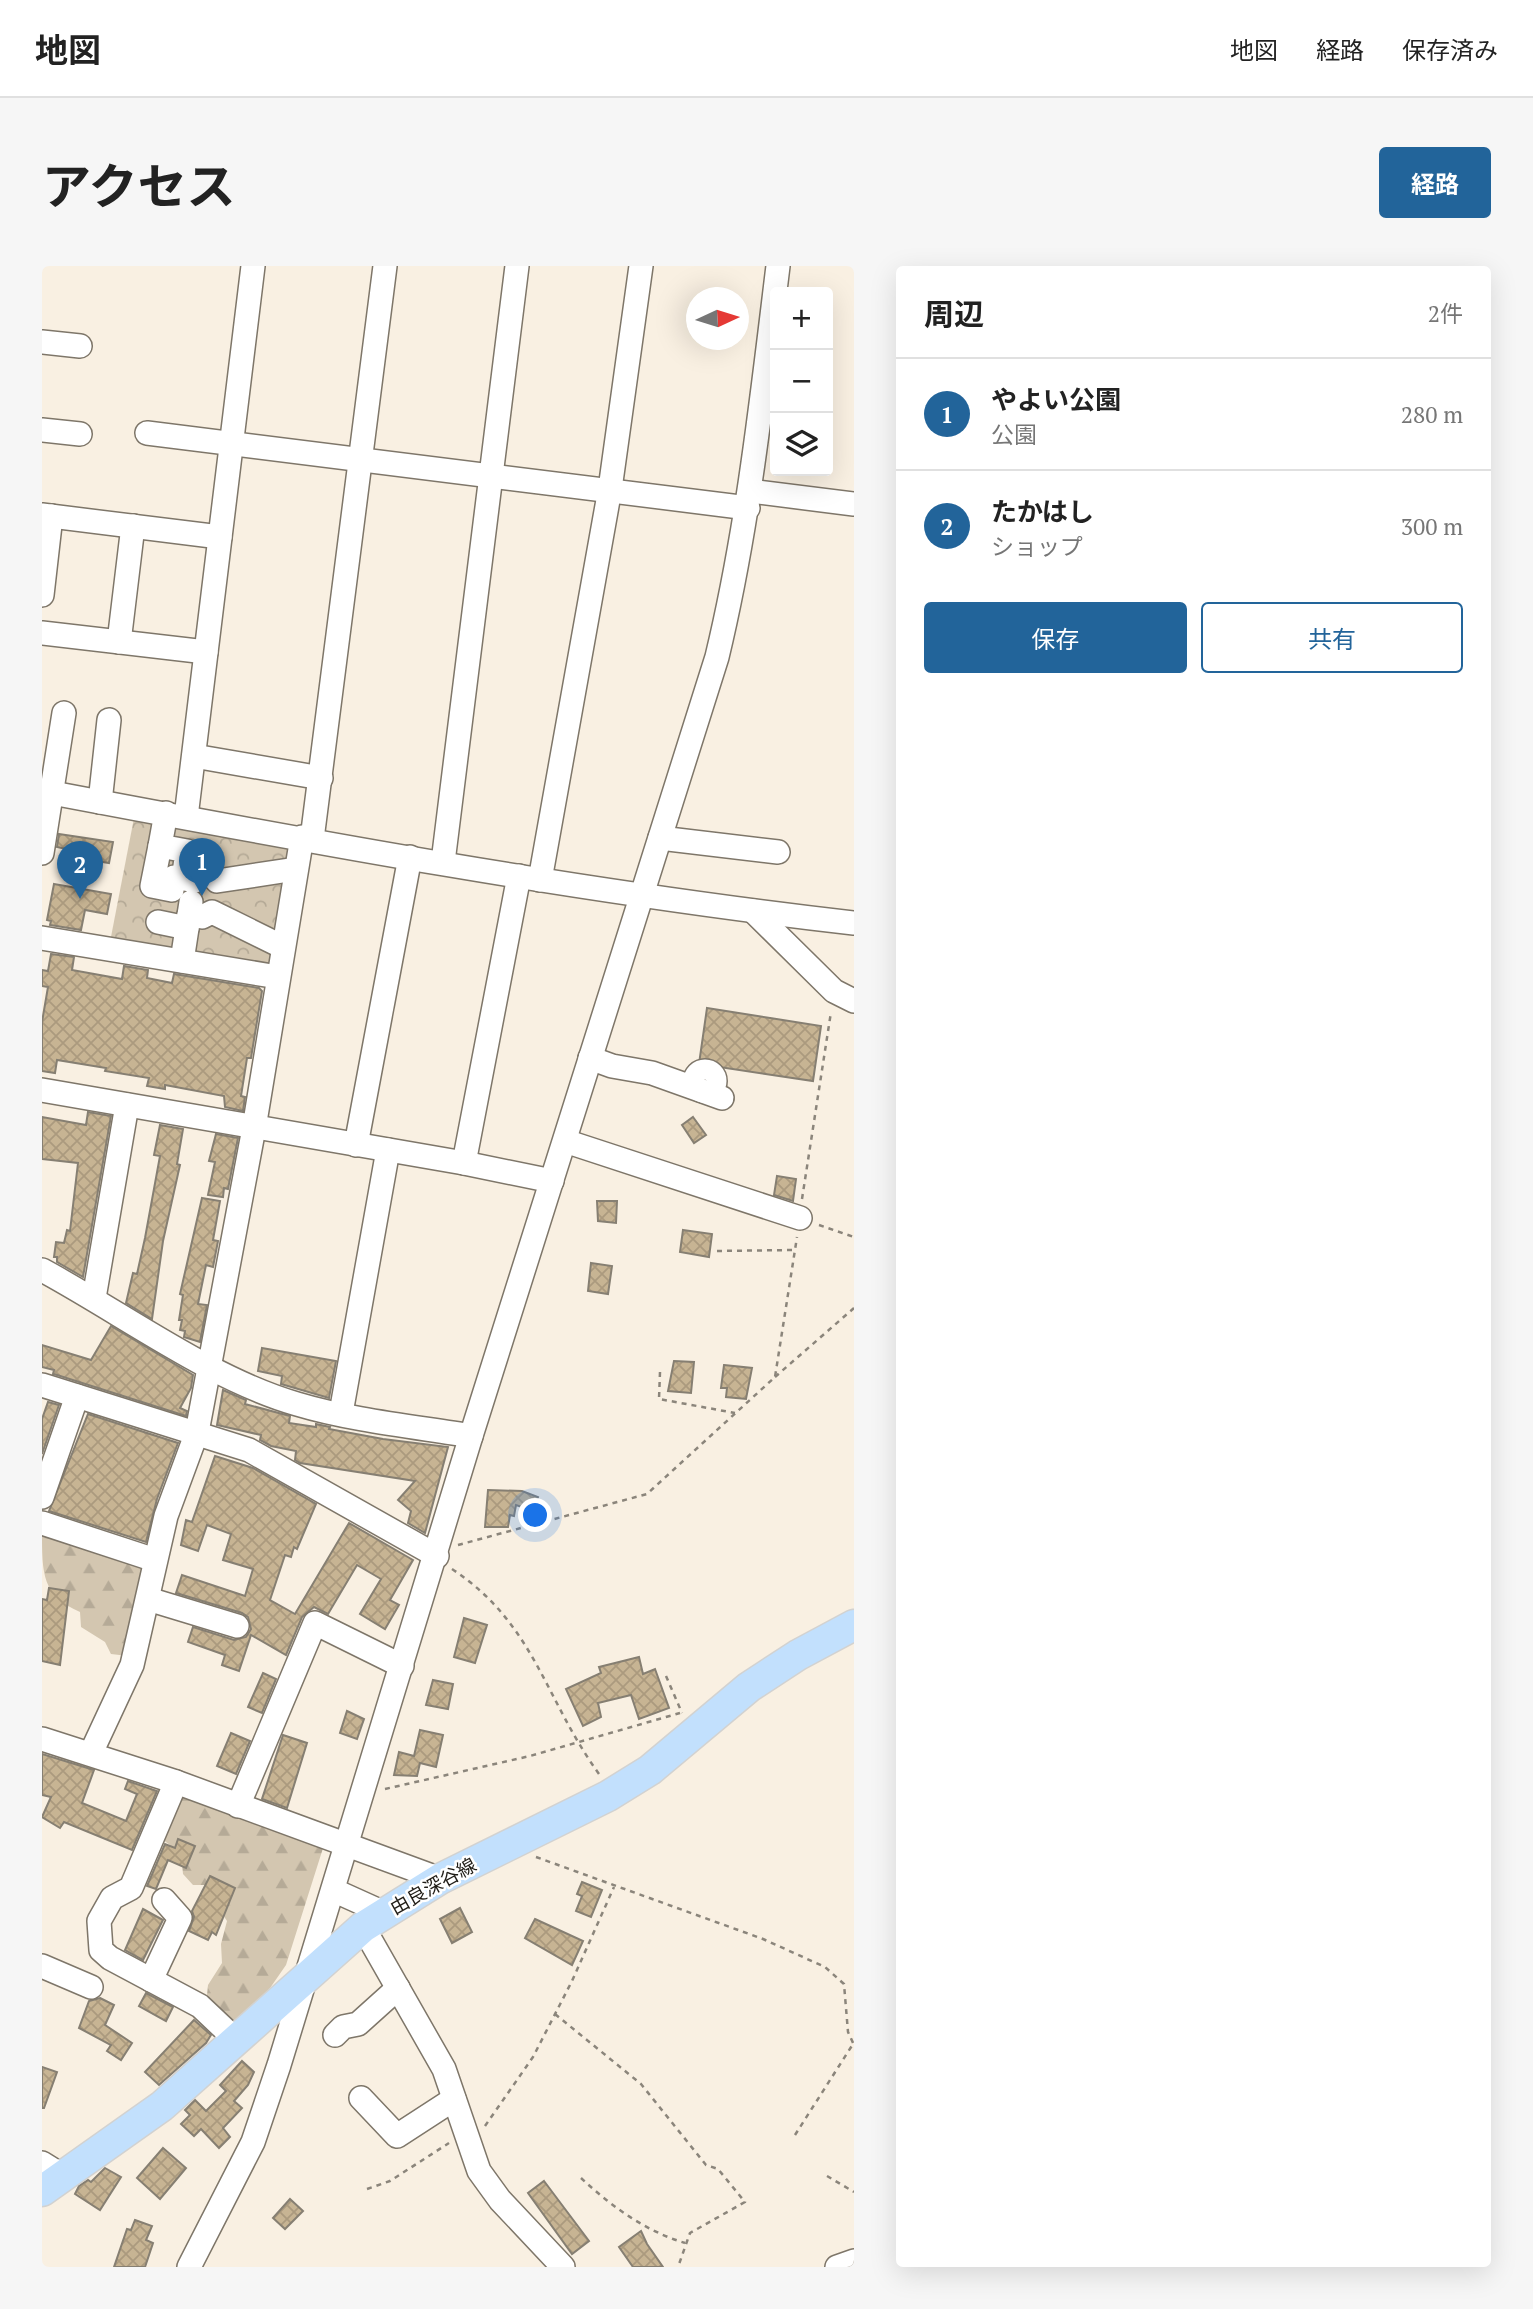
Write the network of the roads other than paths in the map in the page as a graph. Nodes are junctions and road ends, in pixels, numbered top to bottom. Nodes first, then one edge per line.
1 (253, 266) edge
2 (385, 266) edge
3 (517, 266) edge
4 (640, 266) edge
5 (778, 266) edge
6 (42, 342) edge
7 (80, 346) dead end
8 (42, 430) edge
9 (80, 433) dead end
10 (147, 433) dead end
11 (232, 443) junction
12 (358, 459) junction
13 (491, 475) junction
14 (610, 489) junction
15 (749, 499) junction
16 (854, 504) edge
17 (46, 516) edge
18 (133, 526) junction
19 (220, 537) junction
20 (42, 595) edge
21 (42, 633) edge
22 (119, 642) junction
23 (206, 652) junction
24 (64, 713) dead end
25 (109, 720) dead end
26 (194, 756) junction
27 (321, 778) junction
28 (47, 792) edge
29 (100, 802) junction
30 (176, 815) junction
31 (307, 838) junction
32 (660, 838) junction
33 (160, 846) junction
34 (778, 852) dead end
35 (42, 853) edge
36 (410, 857) junction
37 (443, 862) junction
38 (296, 869) junction
39 (193, 875) junction
40 (530, 878) junction
41 (642, 896) junction
42 (753, 911) junction
43 (212, 912) junction
44 (188, 921) junction
45 (158, 922) dead end
46 (854, 923) edge
47 (42, 938) edge
48 (284, 947) junction
49 (182, 961) junction
50 (278, 977) junction
51 (844, 996) edge
52 (590, 1058) junction
53 (705, 1089) dead end
54 (42, 1090) edge
55 (127, 1105) junction
56 (254, 1128) junction
57 (565, 1141) junction
58 (356, 1145) junction
59 (388, 1150) junction
60 (464, 1163) junction
61 (552, 1181) junction
62 (800, 1218) road end
63 (42, 1270) edge
64 (94, 1298) junction
65 (210, 1366) junction
66 (42, 1385) edge
67 (77, 1396) junction
68 (341, 1413) junction
69 (197, 1432) junction
70 (471, 1436) junction
71 (42, 1497) edge
72 (42, 1522) edge
73 (437, 1554) junction
74 (155, 1560) junction
75 (148, 1599) junction
76 (854, 1625) edge
77 (237, 1626) dead end
78 (402, 1666) junction
79 (42, 1740) edge
80 (91, 1753) junction
81 (176, 1782) junction
82 (238, 1806) junction
83 (347, 1846) junction
84 (440, 1879) junction
85 (333, 1891) junction
86 (164, 1900) dead end
87 (373, 1920) junction
88 (42, 1966) edge
89 (308, 1973) junction
90 (151, 1980) junction
91 (91, 1987) dead end
92 (398, 1988) junction
93 (335, 2035) dead end
94 (235, 2039) junction
95 (361, 2098) dead end
96 (454, 2099) junction
97 (49, 2176) edge
98 (854, 2261) edge
99 (189, 2267) edge
100 (563, 2267) edge
101 (837, 2267) edge

1 - 11 street
2 - 12 street
3 - 13 street
4 - 14 street
5 - 15 street
6 - 7 street
8 - 9 street
10 - 11 street
11 - 12 street
11 - 19 street
12 - 13 street
12 - 27 street
13 - 14 street
13 - 37 street
14 - 15 street
14 - 40 street
15 - 16 street
15 - 32 street
17 - 18 street
17 - 20 street
18 - 19 street
18 - 22 street
19 - 23 street
21 - 22 street
22 - 23 street
23 - 26 street
24 - 28 street
25 - 29 street
26 - 27 street
26 - 30 street
27 - 31 street
28 - 29 street
28 - 35 street
29 - 30 street
30 - 31 street
30 - 33 street
31 - 36 street
31 - 38 street
32 - 34 street
32 - 41 street
33 - 39 street
33 - 39 street
36 - 37 street
36 - 58 street
37 - 40 street
38 - 39 street
38 - 48 street
39 - 43 street
39 - 44 street
40 - 41 street
40 - 60 street
41 - 42 street
41 - 52 street
42 - 46 street
42 - 51 street
43 - 44 street
43 - 48 street
44 - 45 street
44 - 49 street
47 - 49 street
48 - 50 street
49 - 50 street
50 - 56 street
52 - 53 street
52 - 57 street
54 - 55 street
55 - 56 street
55 - 64 street
56 - 58 street
56 - 65 street
57 - 61 street
57 - 62 street
58 - 59 street
59 - 60 street
59 - 68 street
60 - 61 street
61 - 70 street
63 - 64 street
64 - 65 street
65 - 68 street
65 - 69 street
66 - 67 street
67 - 69 street
67 - 71 street
68 - 70 street
69 - 73 street
69 - 74 street
70 - 73 street
72 - 74 street
73 - 78 street
74 - 75 street
75 - 77 street
75 - 80 street
76 - 84 main road, 由良深谷線
78 - 82 street
78 - 83 street
79 - 80 street
80 - 81 street
81 - 82 street
81 - 90 street
82 - 83 street
83 - 84 street
83 - 85 street
84 - 87 main road, 由良深谷線
85 - 87 street
85 - 89 street
86 - 90 street
87 - 89 main road, 由良深谷線
87 - 92 street
88 - 91 street
89 - 94 main road, 由良深谷線
89 - 99 street
90 - 94 street
92 - 93 street
92 - 96 street
94 - 97 main road, 由良深谷線
95 - 96 street
96 - 100 street
98 - 101 street

